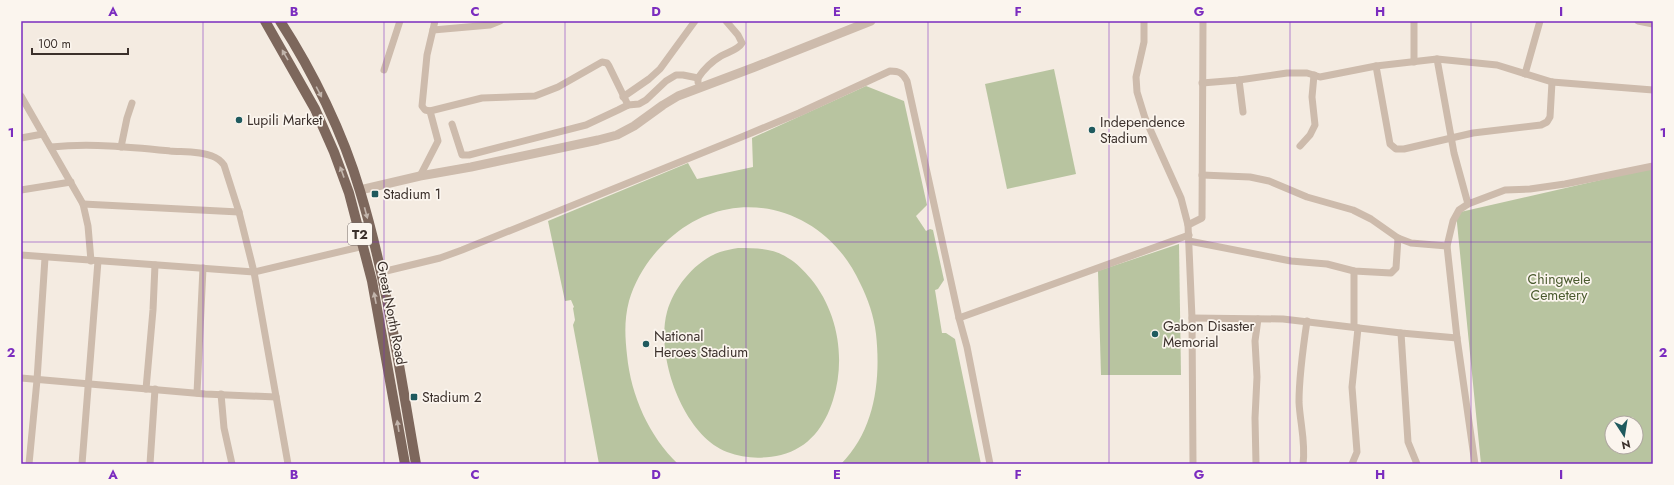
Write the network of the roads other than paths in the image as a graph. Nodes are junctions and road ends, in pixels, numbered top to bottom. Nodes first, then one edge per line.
1 (265, 21) edge
2 (280, 21) edge
3 (400, 21) edge
4 (435, 21) edge
5 (500, 21) edge
6 (695, 21) edge
7 (726, 21) edge
8 (870, 21) edge
9 (1144, 21) edge
10 (1203, 21) edge
11 (1414, 21) edge
12 (1540, 21) edge
13 (1638, 21) edge
14 (1653, 24) edge
15 (433, 30) junction
16 (1437, 59) junction
17 (1414, 62) junction
18 (1376, 66) junction
19 (384, 70) dead end
20 (1525, 74) junction
21 (1314, 75) junction
22 (1239, 80) junction
23 (1552, 82) junction
24 (698, 83) junction
25 (1202, 83) junction
26 (1653, 90) edge
27 (21, 96) edge
28 (623, 97) junction
29 (132, 103) dead end
30 (628, 105) junction
31 (430, 111) junction
32 (1243, 112) dead end
33 (452, 124) dead end
34 (43, 134) junction
35 (21, 138) edge
36 (1453, 138) junction
37 (1300, 146) dead end
38 (51, 147) junction
39 (121, 147) junction
40 (1653, 166) edge
41 (1202, 175) junction
42 (420, 176) junction
43 (70, 182) junction
44 (21, 190) edge
45 (360, 190) junction
46 (83, 204) junction
47 (1468, 204) junction
48 (239, 212) junction
49 (1188, 225) junction
50 (1189, 238) junction
51 (1398, 238) junction
52 (364, 246) junction
53 (1447, 246) junction
54 (21, 255) edge
55 (46, 258) junction
56 (94, 261) junction
57 (155, 265) junction
58 (203, 268) junction
59 (1354, 271) junction
60 (254, 272) junction
61 (382, 272) junction
62 (959, 318) junction
63 (1192, 318) junction
64 (1258, 319) junction
65 (1308, 321) junction
66 (1356, 328) junction
67 (1401, 333) junction
68 (1457, 338) junction
69 (21, 378) edge
70 (37, 380) junction
71 (88, 384) junction
72 (146, 389) junction
73 (155, 389) junction
74 (196, 393) junction
75 (221, 394) junction
76 (276, 397) junction
77 (29, 464) edge
78 (82, 464) edge
79 (150, 464) edge
80 (232, 464) edge
81 (288, 464) edge
82 (405, 464) edge
83 (416, 464) edge
84 (990, 464) edge
85 (1192, 464) edge
86 (1256, 464) edge
87 (1303, 464) edge
88 (1352, 464) edge
89 (1417, 464) edge
90 (1475, 464) edge

52 -> 1 main road, Great North Road / T2
2 -> 45 main road, Great North Road / T2
3 - 19 street
4 - 15 street
5 - 15 street
6 - 28 street
7 - 24 street
8 - 24 street
9 - 49 street
10 - 25 street
11 - 17 street
12 - 20 street
13 - 14 street
15 - 31 street
16 - 17 street
16 - 20 street
16 - 36 street
17 - 18 street
18 - 21 street
18 - 36 street
20 - 23 street
21 - 22 street
21 - 37 street
22 - 25 street
22 - 32 street
23 - 26 street
23 - 36 street
24 - 30 street
24 - 42 street
25 - 41 street
27 - 34 street
28 - 30 street
28 - 31 street
29 - 39 street
30 - 33 street
31 - 42 street
34 - 35 street
34 - 38 street
36 - 47 street
38 - 39 street
38 - 43 street
39 - 48 street
40 - 47 street
41 - 49 street
41 - 51 street
42 - 45 street
43 - 44 street
43 - 46 street
45 -> 61 main road, Great North Road / T2
46 - 48 street
46 - 56 street
47 - 53 street
48 - 60 street
49 - 50 street
50 - 59 street
50 - 62 street
50 - 63 street
51 - 53 street
51 - 59 street
52 - 60 street
82 -> 52 main road, Great North Road / T2
53 - 68 street
54 - 55 street
55 - 56 street
55 - 70 street
56 - 57 street
56 - 71 street
57 - 58 street
57 - 72 street
58 - 60 street
58 - 74 street
59 - 66 street
60 - 76 street
61 - 62 street
61 - 83 main road, Great North Road / T2
62 - 84 street
63 - 64 street
63 - 85 street
64 - 65 street
64 - 86 street
65 - 66 street
65 - 87 street
66 - 67 street
66 - 88 street
67 - 68 street
67 - 89 street
68 - 90 street
69 - 70 street
70 - 71 street
70 - 77 street
71 - 72 street
71 - 78 street
72 - 73 street
73 - 74 street
73 - 79 street
74 - 75 street
75 - 76 street
75 - 80 street
76 - 81 street

